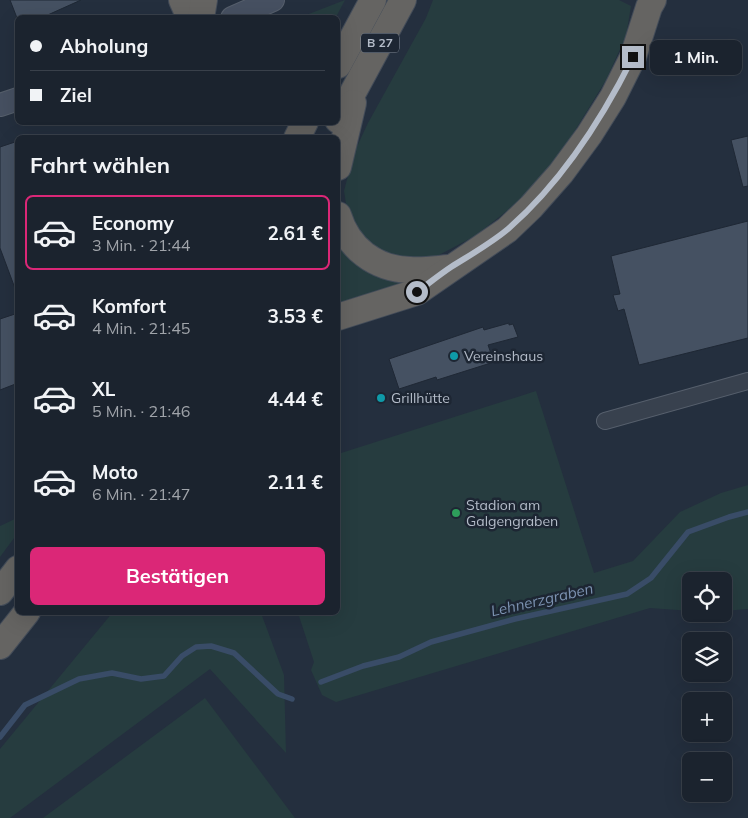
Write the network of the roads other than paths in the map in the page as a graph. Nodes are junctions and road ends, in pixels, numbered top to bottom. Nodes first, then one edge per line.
1 (182, 0) edge
2 (204, 0) edge
3 (273, 0) edge
4 (373, 0) edge
5 (403, 0) edge
6 (648, 8) edge
7 (189, 15) edge
8 (201, 15) edge
9 (239, 15) edge
10 (340, 61) edge
11 (358, 85) junction
12 (15, 100) edge
13 (0, 105) edge
14 (340, 116) edge
15 (340, 159) edge
16 (340, 222) edge
17 (449, 268) junction
18 (340, 316) edge
19 (748, 381) edge
20 (605, 421) dead end
21 (15, 574) edge
22 (0, 592) edge
23 (25, 615) edge
24 (0, 646) edge

1 - 7 highway
2 - 8 highway
3 - 9 main road
4 - 10 highway, B 27
5 - 11 highway, B 27
6 - 17 highway
11 - 14 highway, B 27
11 - 15 highway
12 - 13 main road
16 - 17 highway
17 - 18 highway
19 - 20 street
21 - 22 highway
23 - 24 highway

